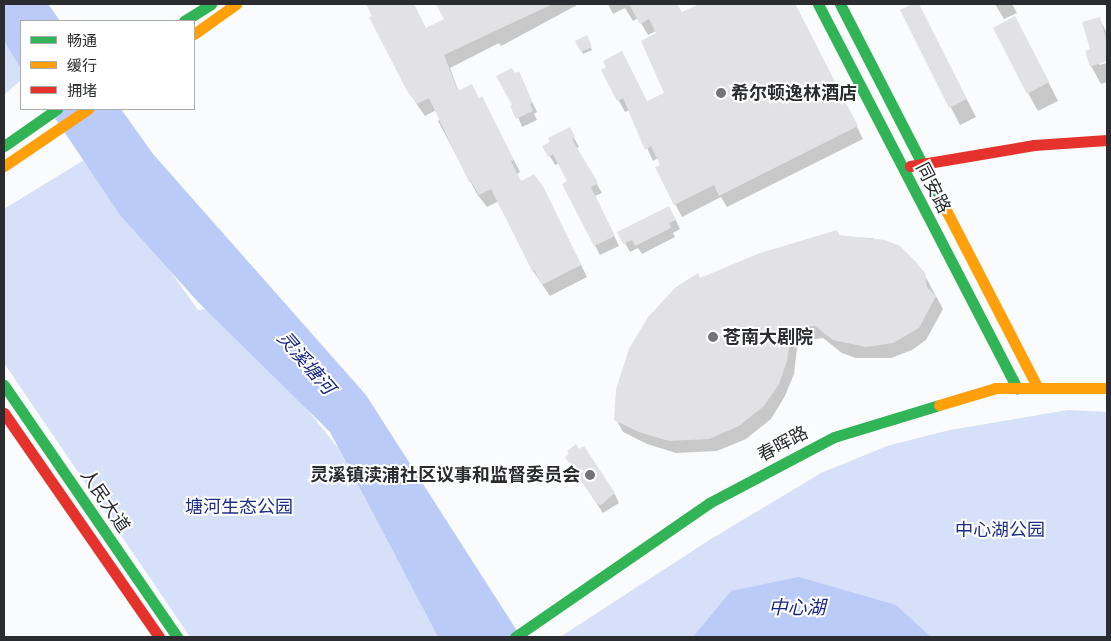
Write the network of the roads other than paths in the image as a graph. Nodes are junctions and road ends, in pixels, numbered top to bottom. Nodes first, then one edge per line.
1 (210, 4) edge
2 (236, 4) edge
3 (818, 4) edge
4 (840, 4) edge
5 (186, 20) edge
6 (195, 33) edge
7 (56, 110) edge
8 (86, 110) edge
9 (1107, 140) edge
10 (4, 146) edge
11 (921, 162) junction
12 (4, 166) edge
13 (903, 168) junction
14 (4, 385) edge
15 (1016, 388) junction
16 (1038, 388) junction
17 (1107, 388) edge
18 (4, 412) edge
19 (159, 637) edge
20 (177, 637) edge
21 (515, 637) edge

1 - 5 street
2 - 6 street
3 - 13 street, 同安路
4 - 11 street, 同安路
7 - 10 street
8 - 12 street
9 - 11 street
11 - 13 street
11 - 16 street, 同安路
13 - 15 street, 同安路
14 - 20 street, 人民大道
15 - 16 street, 春晖路
15 - 21 street, 春晖路
16 - 17 street, 春晖路
18 - 19 street, 人民大道

